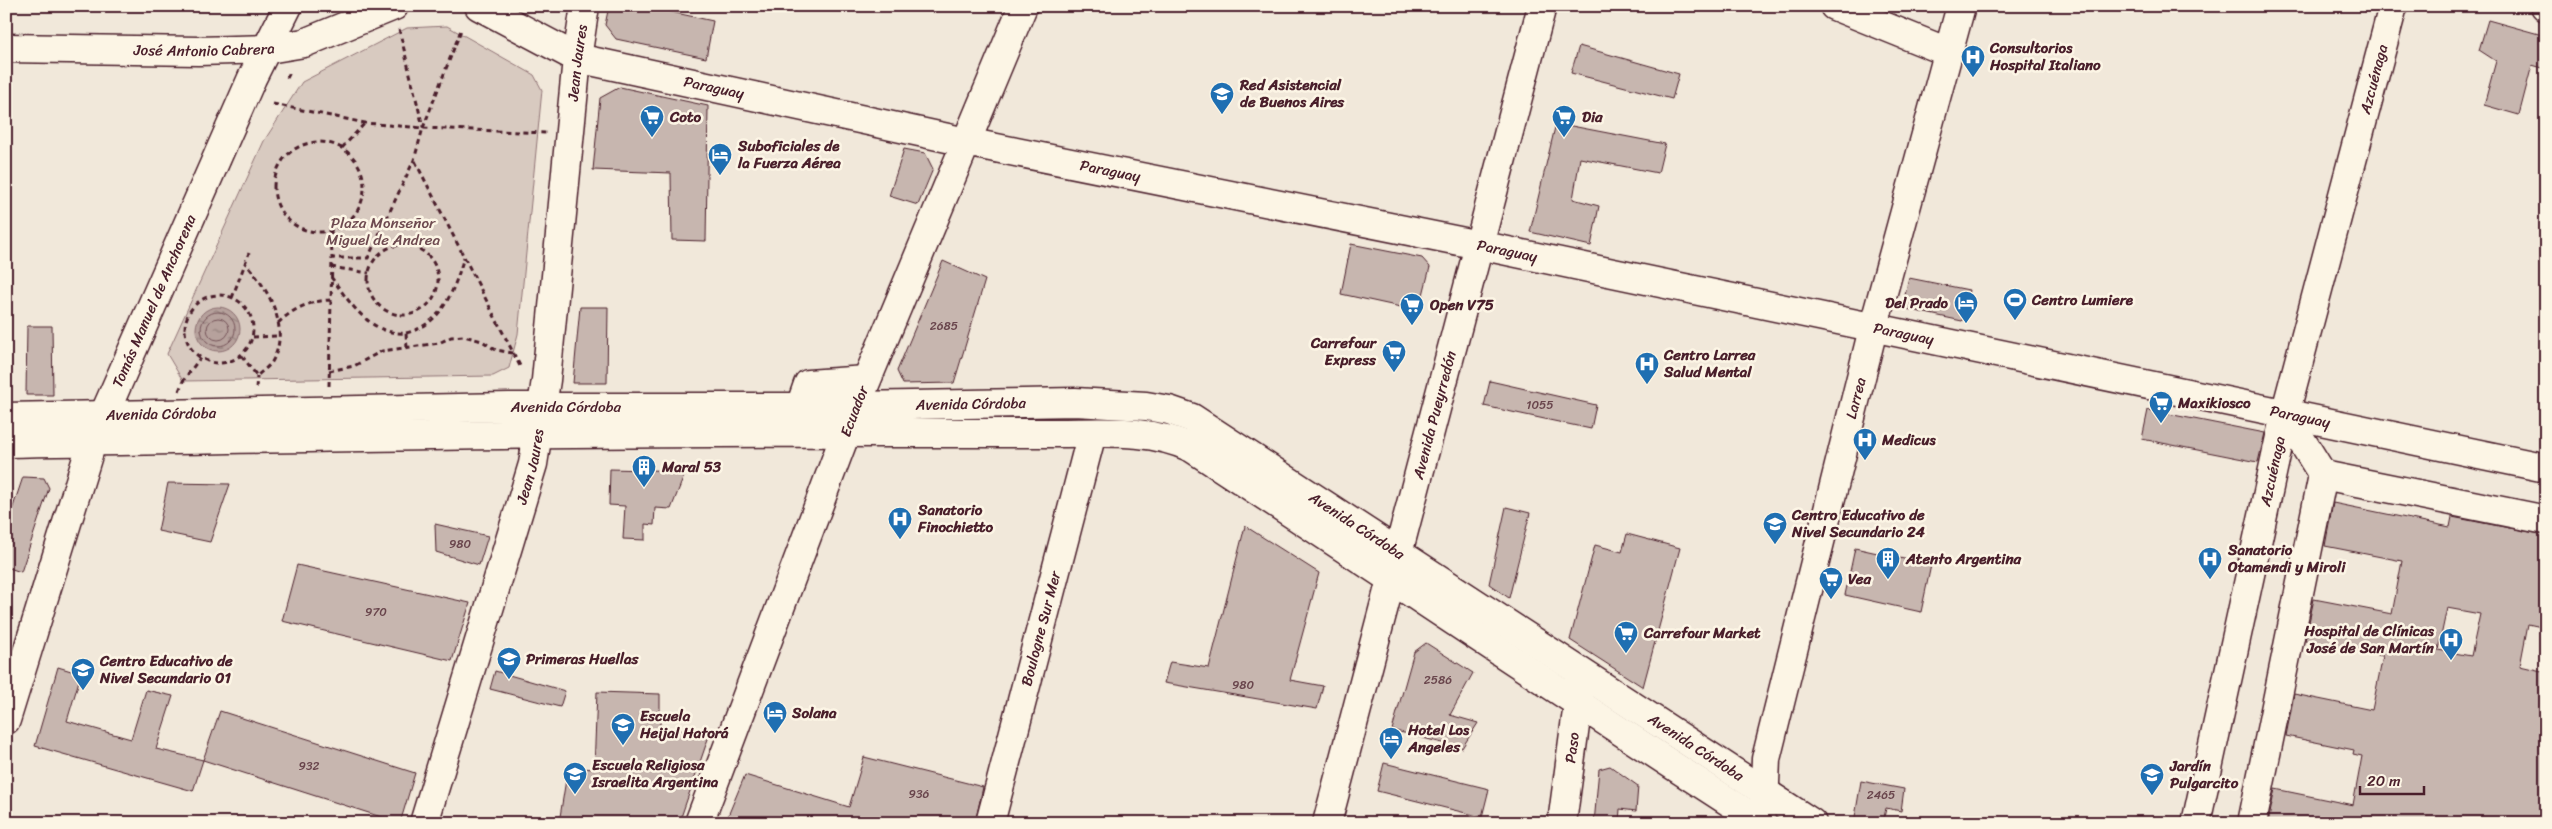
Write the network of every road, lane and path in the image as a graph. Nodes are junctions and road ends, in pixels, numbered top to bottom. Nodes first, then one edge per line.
1 (288, 6) edge
2 (479, 6) edge
3 (585, 6) edge
4 (1023, 6) edge
5 (1542, 6) edge
6 (1834, 6) edge
7 (1961, 6) edge
8 (2393, 6) edge
9 (396, 17) edge
10 (460, 30) dead end
11 (6, 48) edge
12 (268, 49) junction
13 (1948, 52) junction
14 (577, 58) junction
15 (273, 104) dead end
16 (365, 123) junction
17 (423, 128) junction
18 (546, 133) dead end
19 (966, 142) junction
20 (342, 148) junction
21 (414, 160) junction
22 (331, 229) junction
23 (1479, 245) junction
24 (249, 253) dead end
25 (464, 256) junction
26 (332, 258) junction
27 (245, 263) junction
28 (331, 267) junction
29 (369, 273) junction
30 (331, 276) junction
31 (232, 298) junction
32 (330, 300) junction
33 (278, 323) junction
34 (1873, 329) junction
35 (406, 332) junction
36 (278, 336) junction
37 (253, 337) junction
38 (408, 349) junction
39 (514, 353) junction
40 (242, 356) junction
41 (200, 358) junction
42 (520, 366) dead end
43 (329, 372) junction
44 (257, 376) junction
45 (866, 380) junction
46 (329, 387) dead end
47 (256, 389) dead end
48 (179, 391) dead end
49 (856, 406) junction
50 (542, 407) junction
51 (2285, 414) junction
52 (104, 416) junction
53 (6, 417) edge
54 (796, 419) junction
55 (846, 431) junction
56 (1092, 433) junction
57 (538, 434) junction
58 (92, 442) junction
59 (6, 443) edge
60 (2546, 468) edge
61 (2323, 475) junction
62 (2546, 520) edge
63 (1399, 552) junction
64 (1392, 578) junction
65 (1582, 673) junction
66 (1578, 705) junction
67 (6, 720) edge
68 (1764, 791) junction
69 (424, 823) edge
70 (699, 823) edge
71 (990, 823) edge
72 (1327, 823) edge
73 (1562, 823) edge
74 (1763, 823) edge
75 (1812, 823) edge
76 (2196, 823) edge
77 (2252, 823) edge

1 - 12 street, Tomás Manuel de Anchorena
2 - 14 street, Paraguay
3 - 14 street, Jean Jaures
4 - 19 street, Ecuador
5 - 23 street, Avenida Pueyrredón
6 - 13 street
7 - 13 street, Larrea
8 - 51 street, Azcuénaga
9 - 12 street, José Antonio Cabrera
9 - 17 path
10 - 17 path
11 - 12 street, José Antonio Cabrera
12 - 52 street, Tomás Manuel de Anchorena
13 - 34 street, Larrea
14 - 19 street, Paraguay
14 - 50 street, Jean Jaures
15 - 16 path
16 - 17 path
16 - 20 path
17 - 18 path
17 - 21 path
19 - 23 street, Paraguay
19 - 45 street, Ecuador
20 - 22 path
20 - 22 path
21 - 25 path
21 - 26 path
22 - 26 path
23 - 34 street, Paraguay
23 - 63 street, Avenida Pueyrredón
24 - 27 path
25 - 35 path
25 - 39 path
26 - 28 path
27 - 31 path
27 - 33 path
28 - 29 path
28 - 30 path
29 - 29 path
30 - 32 path
30 - 35 path
31 - 37 path
31 - 41 path
32 - 33 path
32 - 43 path
33 - 36 path
34 - 51 street, Paraguay
34 - 68 street, Larrea
35 - 38 path
36 - 37 path
36 - 44 path
37 - 40 path
38 - 39 path
38 - 43 path
39 - 42 path
40 - 41 path
40 - 44 path
41 - 48 path
43 - 46 path
44 - 47 path
45 - 49 street, Ecuador
45 - 54 street
49 - 54 street, Avenida Córdoba
49 - 55 street, Ecuador
49 - 63 street, Avenida Córdoba
50 - 52 street, Avenida Córdoba
50 - 54 street, Avenida Córdoba
50 - 57 street, Jean Jaures
51 - 60 street, Paraguay
51 - 61 street
51 - 76 street, Azcuénaga
52 - 53 street, Avenida Córdoba
52 - 58 street, Tomás Manuel de Anchorena
54 - 55 street, Avenida Córdoba
54 - 57 street, Avenida Córdoba
55 - 56 street, Avenida Córdoba
55 - 70 street, Ecuador
56 - 64 street, Avenida Córdoba
56 - 71 street, Boulogne Sur Mer
57 - 58 street, Avenida Córdoba
57 - 69 street, Jean Jaures
58 - 59 street, Avenida Córdoba
58 - 67 street, Tomás Manuel de Anchorena
61 - 62 street
61 - 77 street
63 - 64 street, Avenida Pueyrredón
63 - 65 street, Avenida Córdoba
64 - 66 street, Avenida Córdoba
64 - 72 street, Avenida Pueyrredón
65 - 66 street, Paso
65 - 68 street, Avenida Córdoba
66 - 73 street, Paso
66 - 74 street, Avenida Córdoba
68 - 74 street, Larrea
68 - 75 street, Avenida Córdoba

